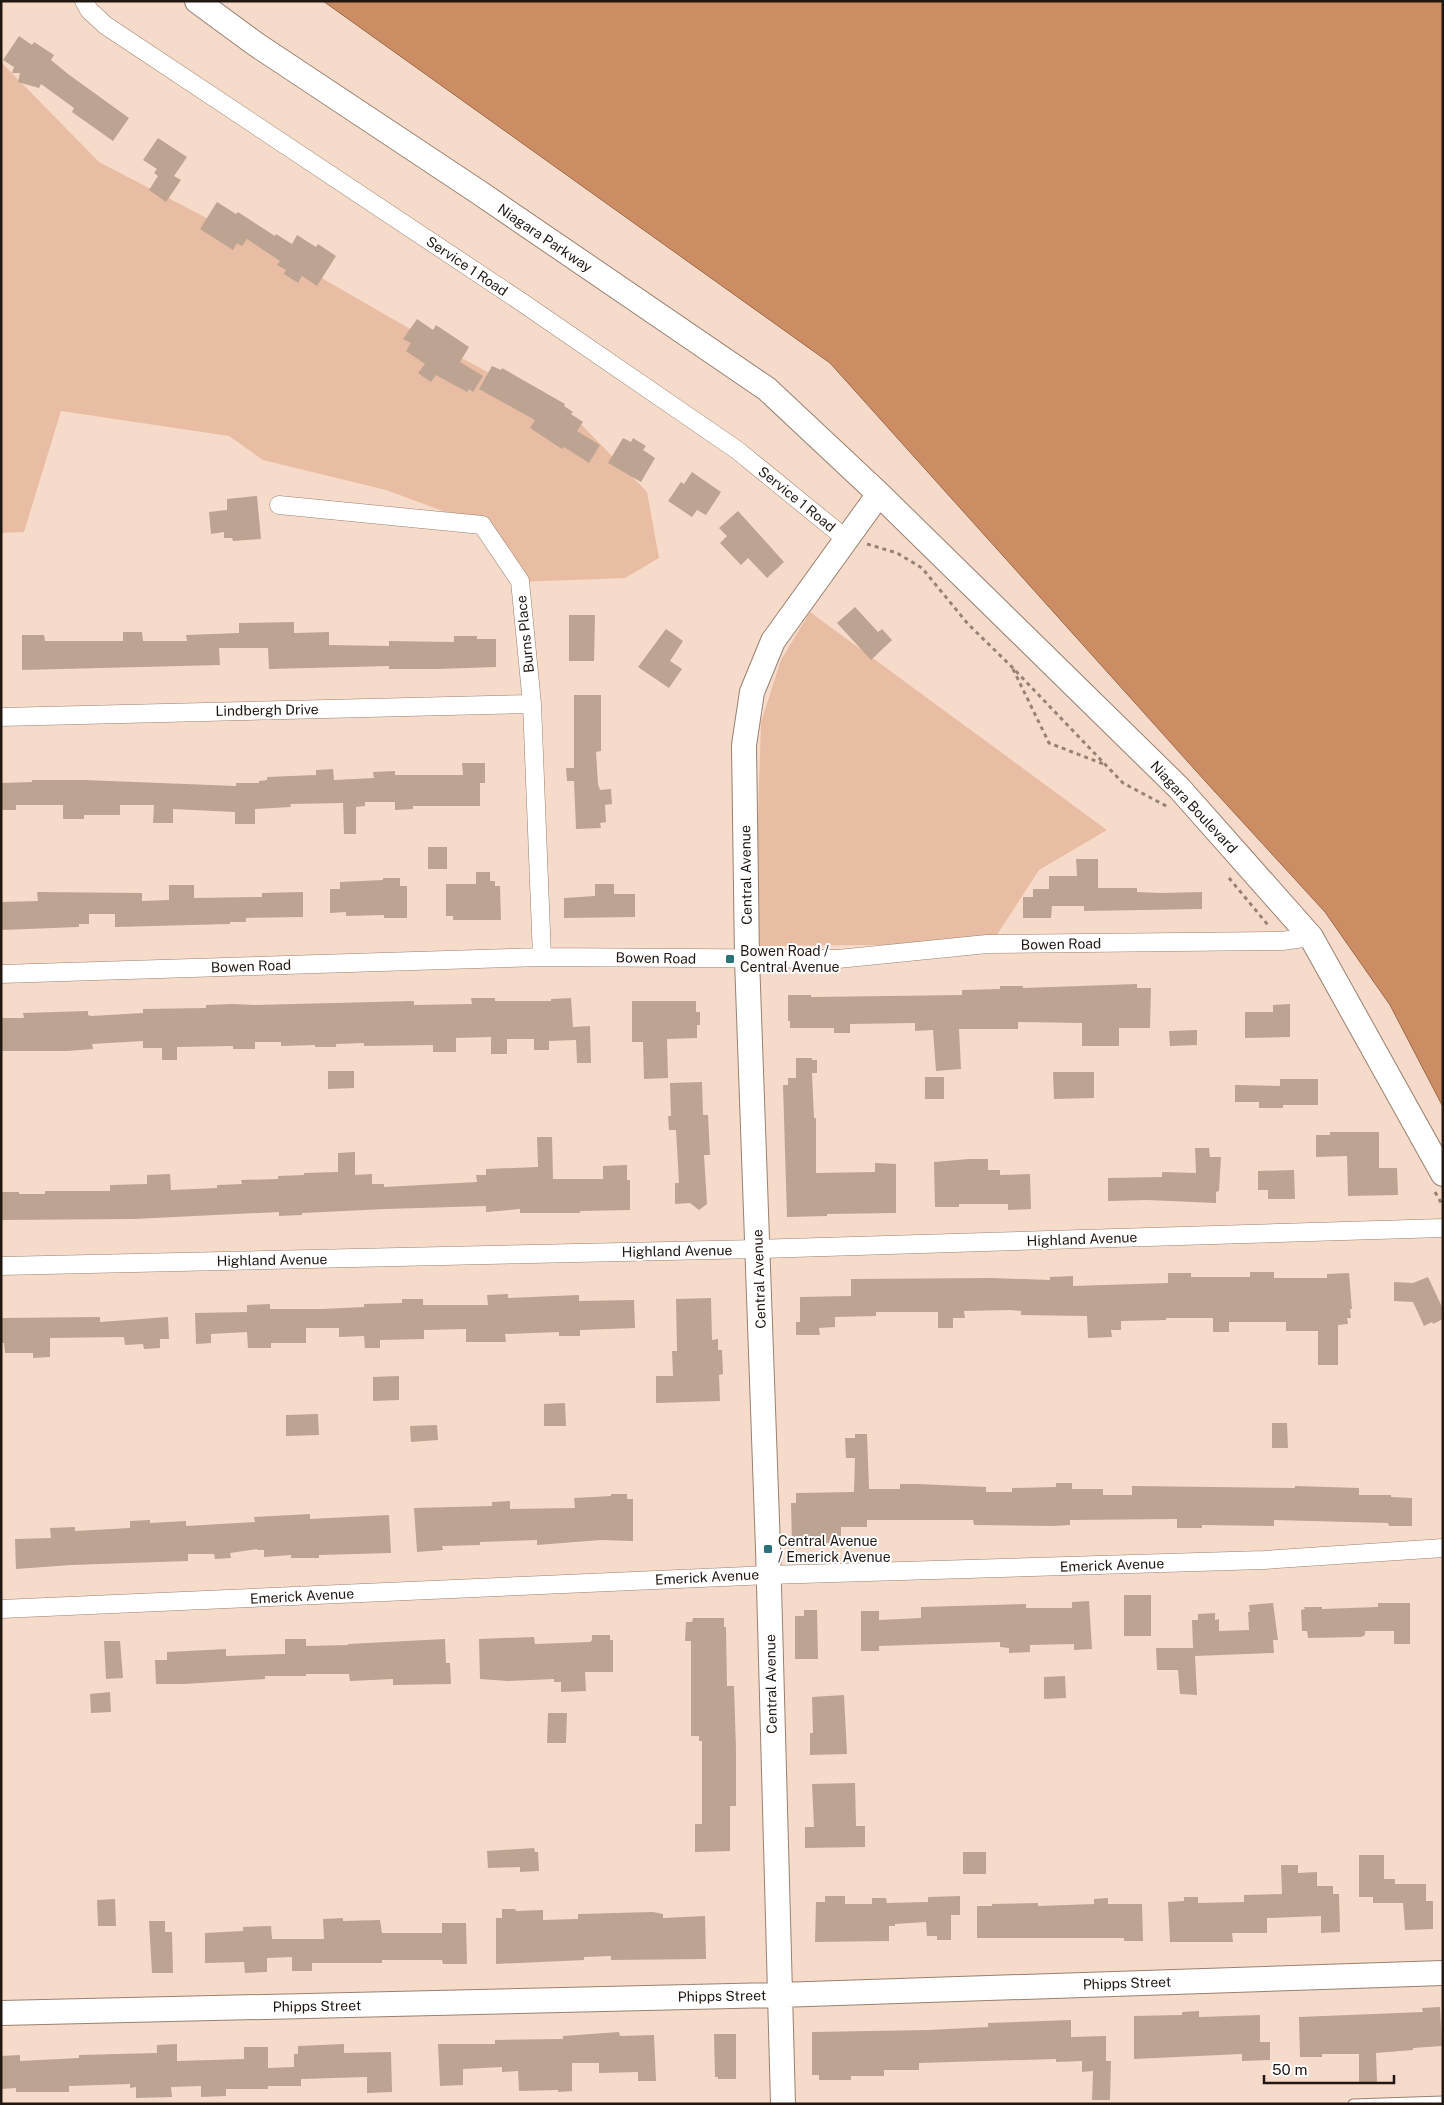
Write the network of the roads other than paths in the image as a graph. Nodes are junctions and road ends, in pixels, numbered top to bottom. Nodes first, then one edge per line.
1 (84, 1) edge
2 (197, 1) edge
3 (879, 494) junction
4 (279, 505) dead end
5 (845, 538) junction
6 (532, 704) junction
7 (1, 717) edge
8 (1311, 937) junction
9 (542, 957) junction
10 (747, 960) junction
11 (1, 974) edge
12 (1438, 1182) edge
13 (1443, 1228) edge
14 (758, 1249) junction
15 (1, 1266) edge
16 (1443, 1548) edge
17 (768, 1575) junction
18 (1, 1609) edge
19 (1443, 1973) edge
20 (779, 1995) junction
21 (1, 2013) edge
22 (1443, 2101) edge
23 (783, 2104) edge
24 (1353, 2104) edge

1 - 5 street, Service 1 Road
2 - 3 main road, Niagara Parkway
3 - 5 main road, Central Avenue
3 - 8 main road, Niagara Boulevard
4 - 6 street, Burns Place
5 - 10 main road, Central Avenue
6 - 7 street, Lindbergh Drive
6 - 9 street, Burns Place
8 - 10 street, Bowen Road
8 - 12 main road, Niagara Boulevard
9 - 10 street, Bowen Road
9 - 11 street, Bowen Road
10 - 14 main road, Central Avenue
13 - 14 street, Highland Avenue
14 - 15 street, Highland Avenue
14 - 17 main road, Central Avenue
16 - 17 street, Emerick Avenue
17 - 18 street, Emerick Avenue
17 - 20 main road, Central Avenue
19 - 20 main road, Phipps Street
20 - 21 main road, Phipps Street
20 - 23 main road, Central Avenue
22 - 24 lane

